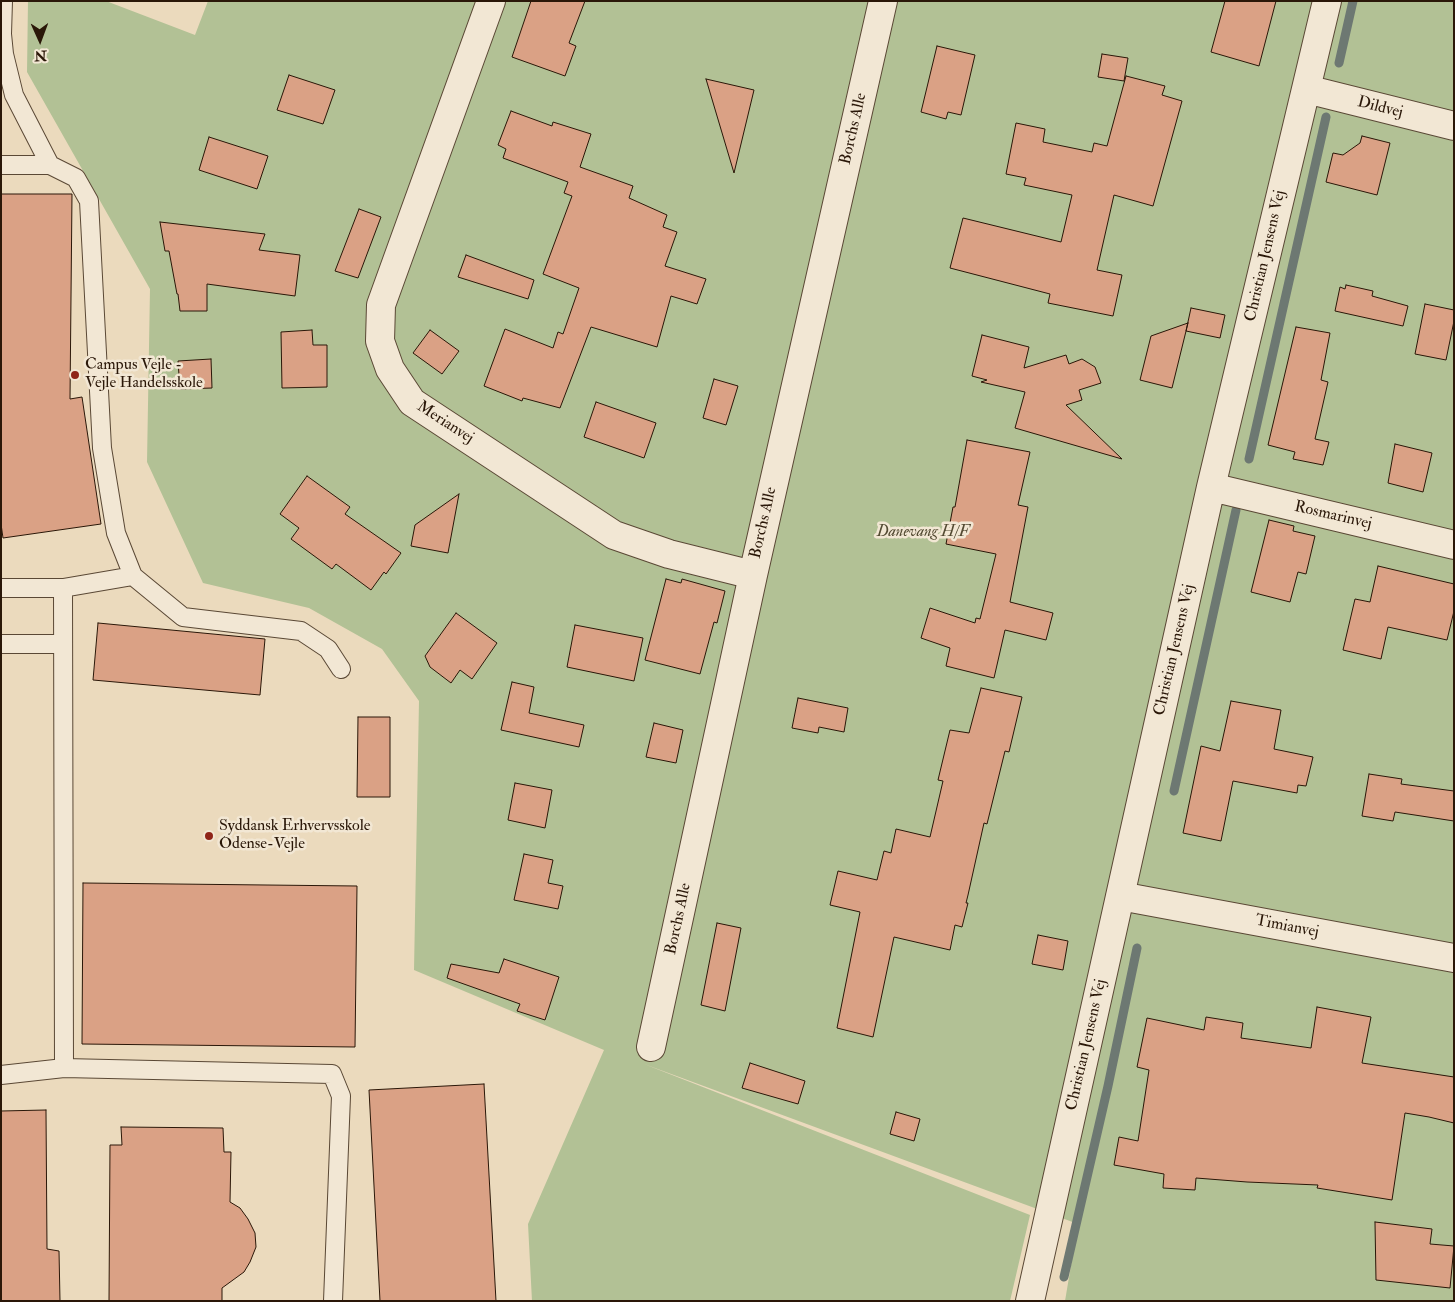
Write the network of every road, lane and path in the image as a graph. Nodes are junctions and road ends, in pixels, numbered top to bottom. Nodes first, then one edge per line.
1 (2, 1) edge
2 (491, 1) edge
3 (883, 1) edge
4 (1327, 1) edge
5 (1306, 89) junction
6 (1454, 126) edge
7 (1, 165) edge
8 (50, 165) junction
9 (1211, 487) junction
10 (1454, 545) edge
11 (753, 575) junction
12 (133, 576) junction
13 (1, 588) edge
14 (63, 588) junction
15 (1, 644) edge
16 (62, 644) junction
17 (340, 669) dead end
18 (1120, 896) junction
19 (1454, 958) edge
20 (651, 1047) dead end
21 (64, 1068) junction
22 (1, 1075) edge
23 (333, 1301) edge
24 (1030, 1301) edge

1 - 8 lane
2 - 11 street, Merianvej
3 - 11 street, Borchs Alle
4 - 5 street, Christian Jensens Vej
5 - 6 street, Dildvej
5 - 9 street, Christian Jensens Vej
7 - 8 lane
8 - 12 lane
9 - 10 street, Rosmarinvej
9 - 18 street, Christian Jensens Vej
11 - 20 street, Borchs Alle
12 - 14 lane
12 - 17 lane
13 - 14 lane
14 - 16 lane
15 - 16 lane
16 - 21 lane
18 - 19 street, Timianvej
18 - 24 street, Christian Jensens Vej
21 - 22 lane
21 - 23 lane

